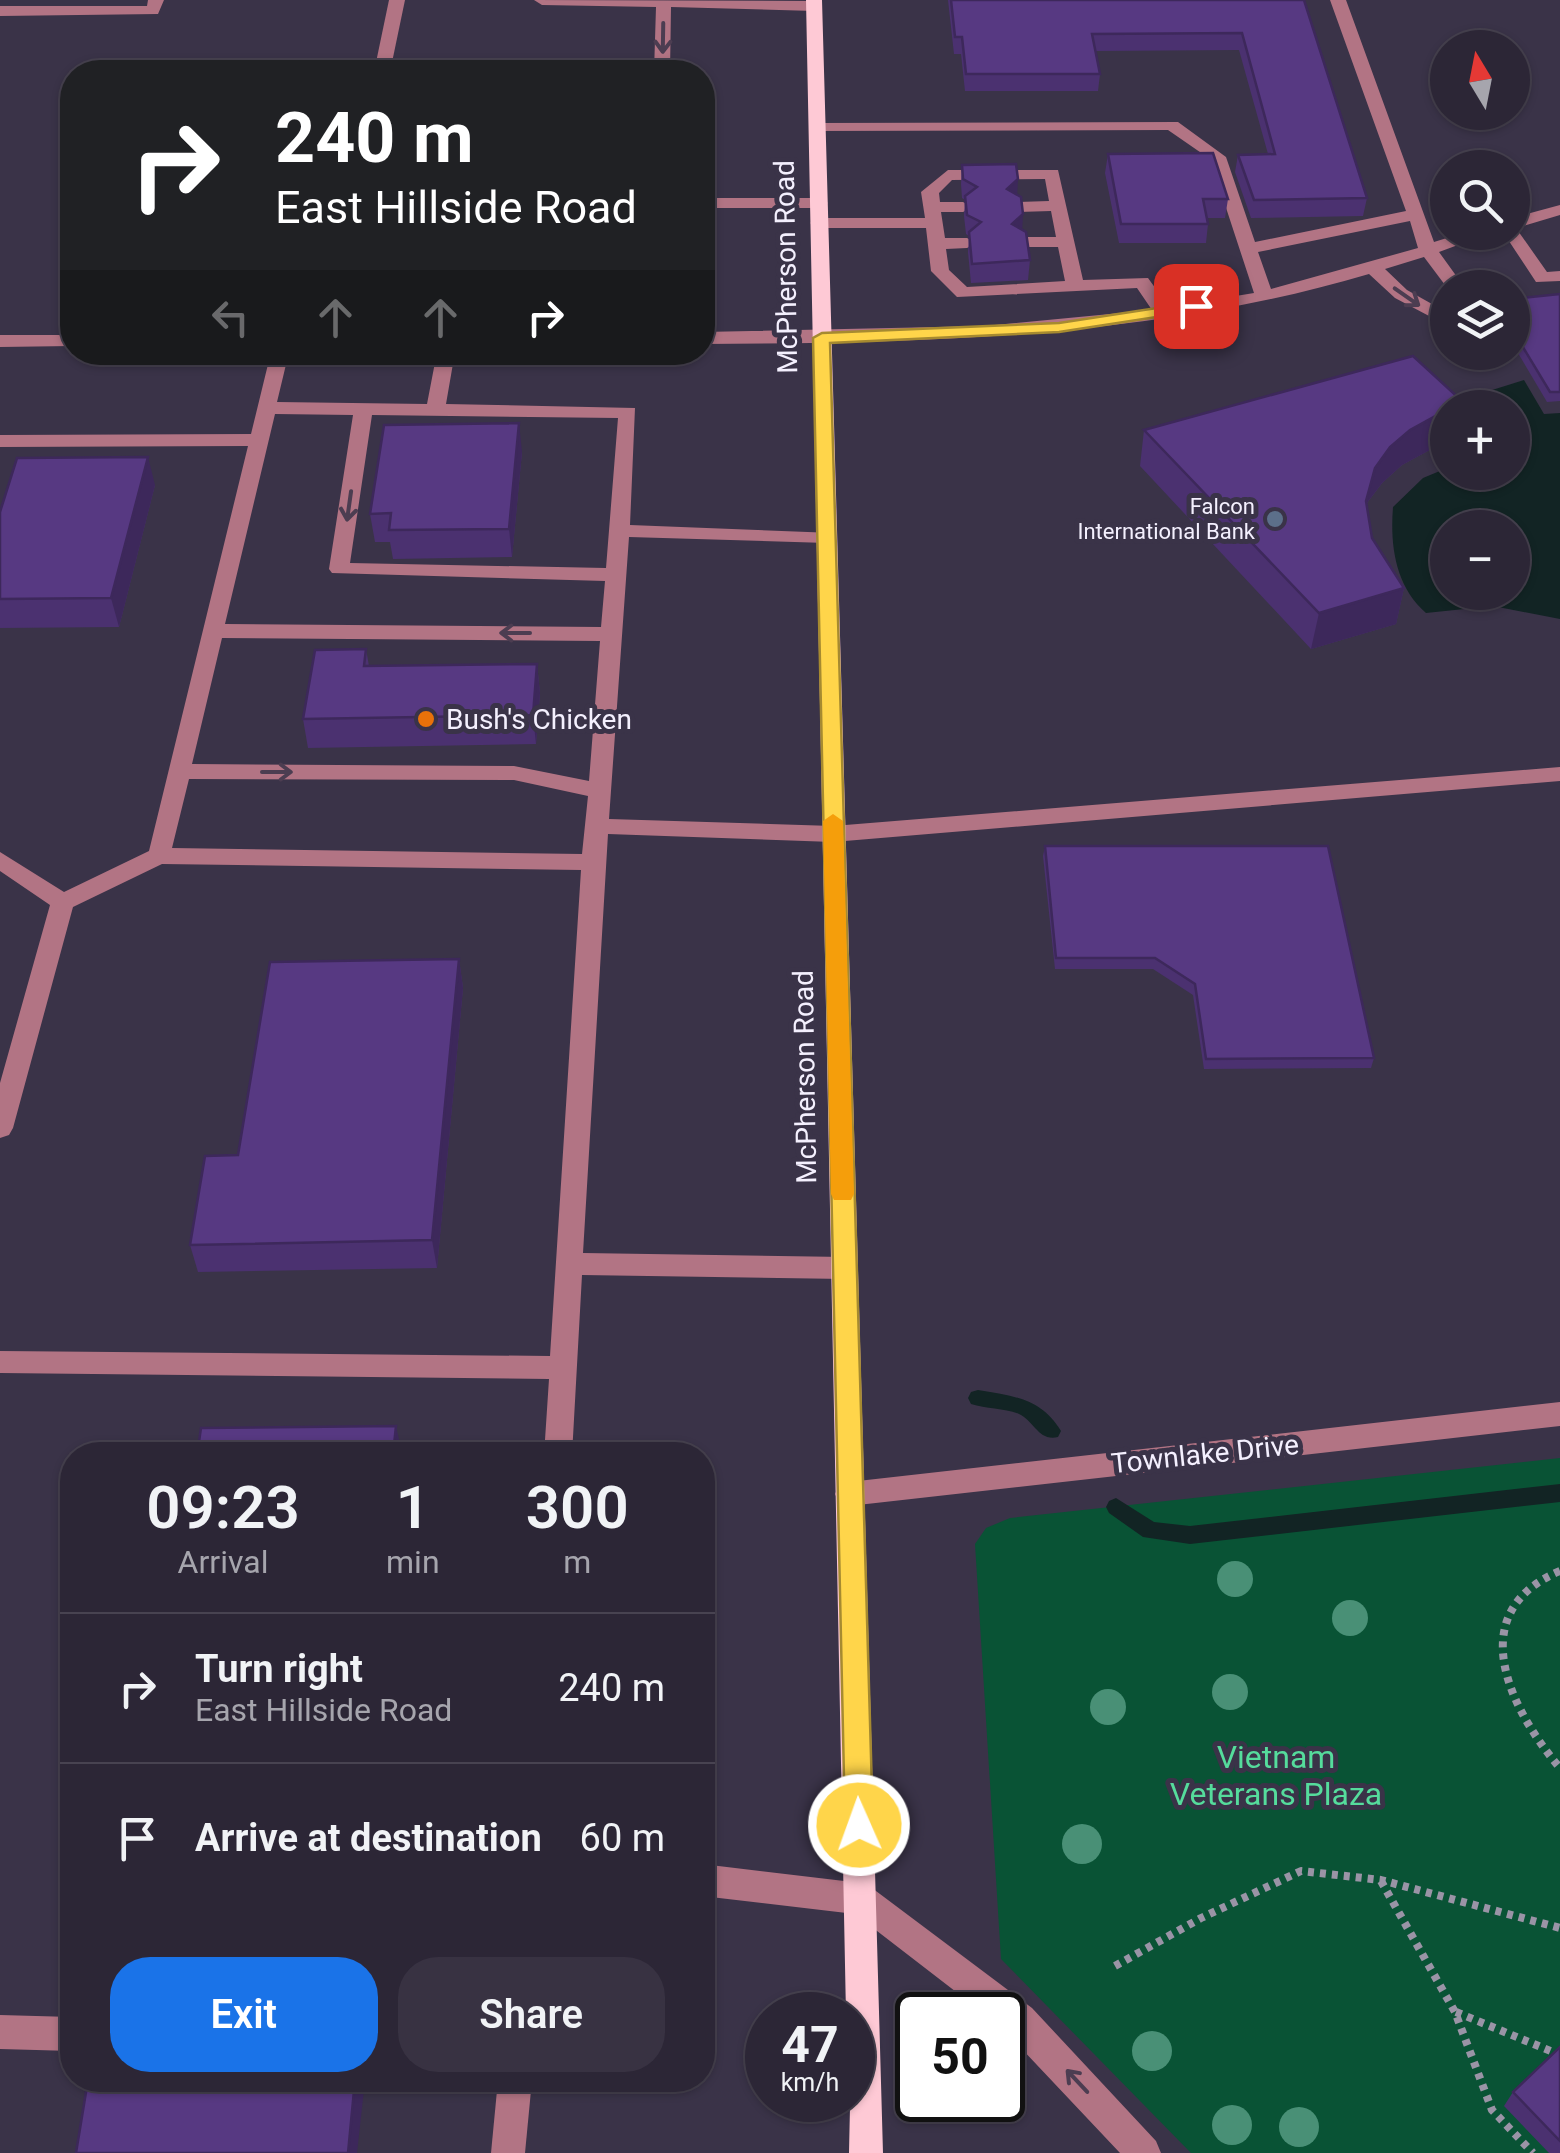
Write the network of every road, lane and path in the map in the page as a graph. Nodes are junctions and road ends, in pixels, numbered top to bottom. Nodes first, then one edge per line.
1 (397, 0) edge
2 (542, 0) edge
3 (1338, 0) edge
4 (664, 1) edge
5 (814, 3) edge
6 (155, 6) edge
7 (0, 12) edge
8 (384, 60) edge
9 (662, 60) edge
10 (819, 128) junction
11 (715, 204) edge
12 (1058, 206) junction
13 (1018, 207) edge
14 (963, 208) edge
15 (1560, 210) edge
16 (819, 213) junction
17 (1416, 214) junction
18 (933, 215) junction
19 (1530, 219) edge
20 (1023, 242) edge
21 (1066, 242) junction
22 (967, 243) edge
23 (936, 244) junction
24 (1246, 249) junction
25 (1428, 250) junction
26 (1523, 250) edge
27 (1372, 267) junction
28 (1443, 270) edge
29 (1560, 276) edge
30 (1076, 287) junction
31 (1264, 296) junction
32 (1430, 311) edge
33 (1162, 312) junction
34 (715, 338) edge
35 (822, 338) junction
36 (0, 341) edge
37 (60, 341) edge
38 (277, 365) edge
39 (444, 365) edge
40 (266, 408) junction
41 (363, 409) junction
42 (435, 410) junction
43 (259, 440) junction
44 (0, 441) edge
45 (620, 531) junction
46 (826, 537) junction
47 (617, 575) junction
48 (214, 631) junction
49 (613, 634) junction
50 (179, 771) junction
51 (1560, 774) edge
52 (600, 792) junction
53 (597, 826) junction
54 (834, 834) junction
55 (159, 856) junction
56 (0, 860) edge
57 (593, 862) junction
58 (64, 902) junction
59 (0, 1128) edge
60 (570, 1264) junction
61 (844, 1268) junction
62 (0, 1362) edge
63 (562, 1368) junction
64 (1560, 1414) edge
65 (559, 1442) edge
66 (849, 1494) junction
67 (1560, 1570) edge
68 (1560, 1768) edge
69 (1380, 1880) junction
70 (715, 1882) edge
71 (861, 1899) junction
72 (1560, 1928) edge
73 (1115, 1966) dead end
74 (1455, 2012) junction
75 (0, 2032) edge
76 (60, 2034) edge
77 (1560, 2060) edge
78 (514, 2092) edge
79 (508, 2153) edge
80 (866, 2153) edge
81 (1144, 2153) edge
82 (1532, 2153) edge

1 - 8 street
2 - 4 street
3 - 17 street
4 - 5 street
4 -> 9 street
5 - 10 main road, McPherson Road
6 - 7 street
10 - 16 main road, McPherson Road
10 - 24 street
11 - 16 street
12 - 13 street
12 - 18 street
12 - 21 street
14 - 18 street
15 - 19 street
16 - 18 street
16 - 35 main road, McPherson Road
17 - 24 street
17 - 25 street
18 - 23 street
20 - 21 street
21 - 30 street
22 - 23 street
23 - 30 street
24 - 31 street
25 - 27 street
25 - 28 street
26 - 29 street
27 - 31 street
27 -> 32 street
30 - 33 street
31 - 33 street
33 - 35 street
34 - 35 street
35 - 46 main road, McPherson Road
36 - 37 street
38 - 40 street
39 - 42 street
40 - 41 street
40 - 43 street
41 - 42 street
41 -> 47 street
42 - 45 street
43 - 44 street
43 - 48 street
45 - 46 street
45 - 47 street
46 - 54 main road, McPherson Road
47 - 49 street
49 -> 48 street
48 - 50 street
49 - 52 street
50 -> 52 street
50 - 55 street
51 - 54 street
52 - 53 street
53 - 54 street
53 - 57 street
54 - 61 main road, McPherson Road
55 - 57 street
55 - 58 street
56 - 58 street
57 - 60 street
58 - 59 street
60 - 61 street
60 - 63 street
61 - 66 main road, McPherson Road
62 - 63 street
63 - 65 street
64 - 66 street, Townlake Drive
66 - 71 main road, McPherson Road
67 - 68 path
69 - 72 path
69 - 73 path
69 - 74 path
70 - 71 street
71 - 80 main road, McPherson Road
81 -> 71 street
74 - 77 path
74 - 82 path
75 - 76 street
78 - 79 street

